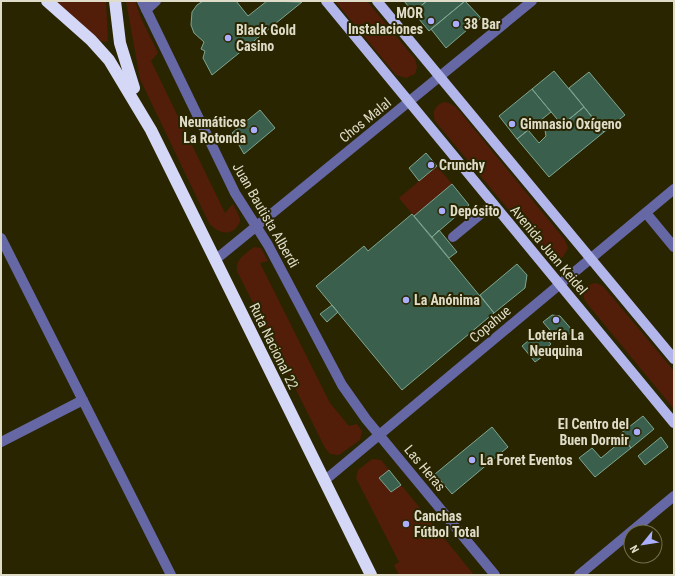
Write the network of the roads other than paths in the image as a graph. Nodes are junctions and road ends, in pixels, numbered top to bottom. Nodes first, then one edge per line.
1 (47, 1) edge
2 (115, 1) edge
3 (156, 1) edge
4 (326, 1) edge
5 (377, 1) edge
6 (532, 1) edge
7 (144, 5) edge
8 (440, 77) junction
9 (409, 102) junction
10 (150, 130) junction
11 (674, 189) edge
12 (493, 204) junction
13 (646, 212) junction
14 (256, 226) junction
15 (453, 237) dead end
16 (1, 238) edge
17 (674, 247) edge
18 (590, 258) junction
19 (215, 260) junction
20 (559, 284) junction
21 (674, 359) edge
22 (83, 400) junction
23 (674, 423) edge
24 (379, 435) junction
25 (1, 442) edge
26 (324, 481) junction
27 (674, 496) edge
28 (171, 575) edge
29 (371, 575) edge
30 (495, 575) edge
31 (579, 575) edge

1 - 10 highway, Ruta Nacional 22
2 - 10 highway, Ruta Nacional 22
3 - 7 street
4 - 9 main road, Avenida Juan Keidel
5 - 8 main road, Avenida Juan Keidel
6 - 8 street, Chos Malal
7 - 14 street, Juan Bautista Alberdi
8 - 9 street, Chos Malal
8 - 18 main road, Avenida Juan Keidel
9 - 12 main road, Avenida Juan Keidel
9 - 14 street, Chos Malal
10 - 19 highway, Ruta Nacional 22
11 - 13 street, Copahue
12 - 15 street
12 - 20 main road, Avenida Juan Keidel
13 - 17 street
13 - 18 street, Copahue
14 - 19 street, Chos Malal
14 - 24 street, Juan Bautista Alberdi
16 - 22 street
18 - 20 street, Copahue
18 - 21 main road, Avenida Juan Keidel
19 - 26 highway, Ruta Nacional 22
20 - 23 main road, Avenida Juan Keidel
20 - 24 street, Copahue
22 - 25 street
22 - 28 street
24 - 26 street, Copahue
24 - 30 street, Las Heras
26 - 29 highway, Ruta Nacional 22
27 - 31 street

